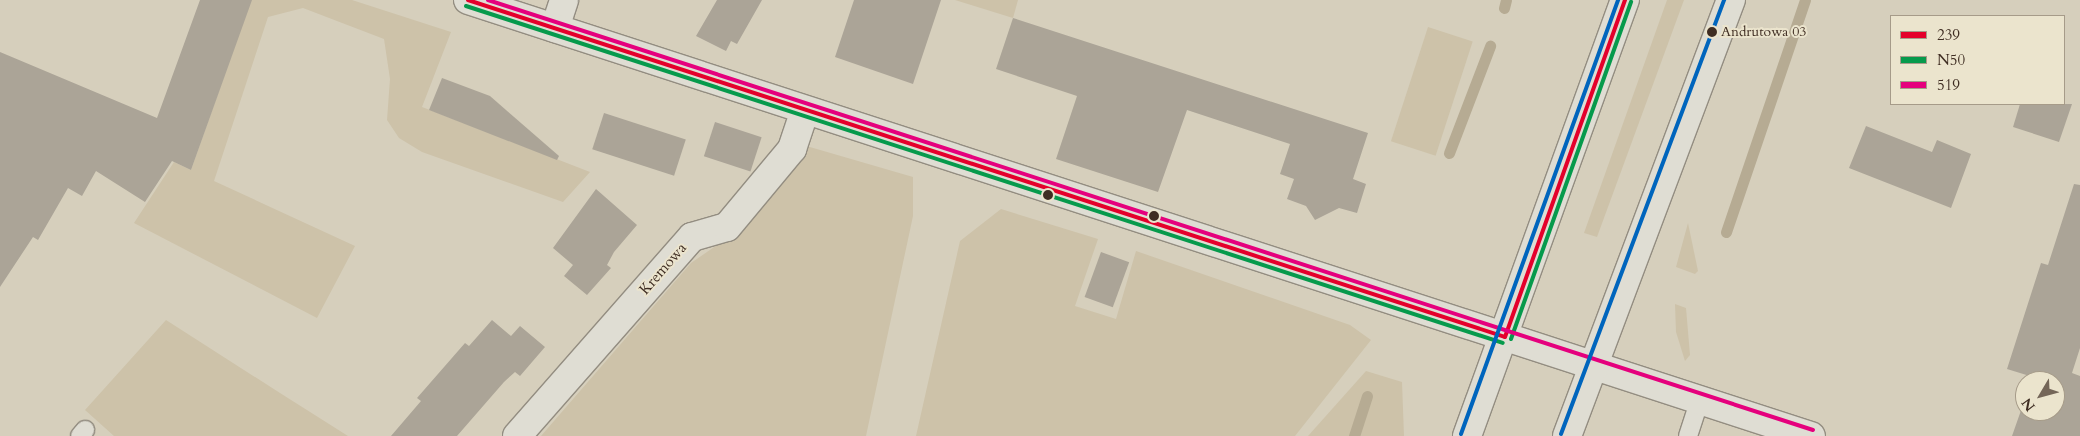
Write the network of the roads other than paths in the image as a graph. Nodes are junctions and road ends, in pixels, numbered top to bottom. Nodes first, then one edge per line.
1 (468, 0) edge
2 (564, 0) edge
3 (1626, 0) edge
4 (1731, 0) edge
5 (555, 28) junction
6 (805, 110) junction
7 (1504, 336) junction
8 (1595, 366) junction
9 (1700, 400) junction
10 (517, 436) edge
11 (1467, 436) edge
12 (1567, 436) edge
13 (1688, 436) edge
14 (1811, 436) edge

1 - 5 street
2 - 5 street
3 - 7 street
4 - 8 street
5 - 6 street
6 - 7 street
6 - 10 street, Kremowa
7 - 8 street
7 - 11 street
8 - 9 street
8 - 12 street
9 - 13 lane
9 - 14 street

